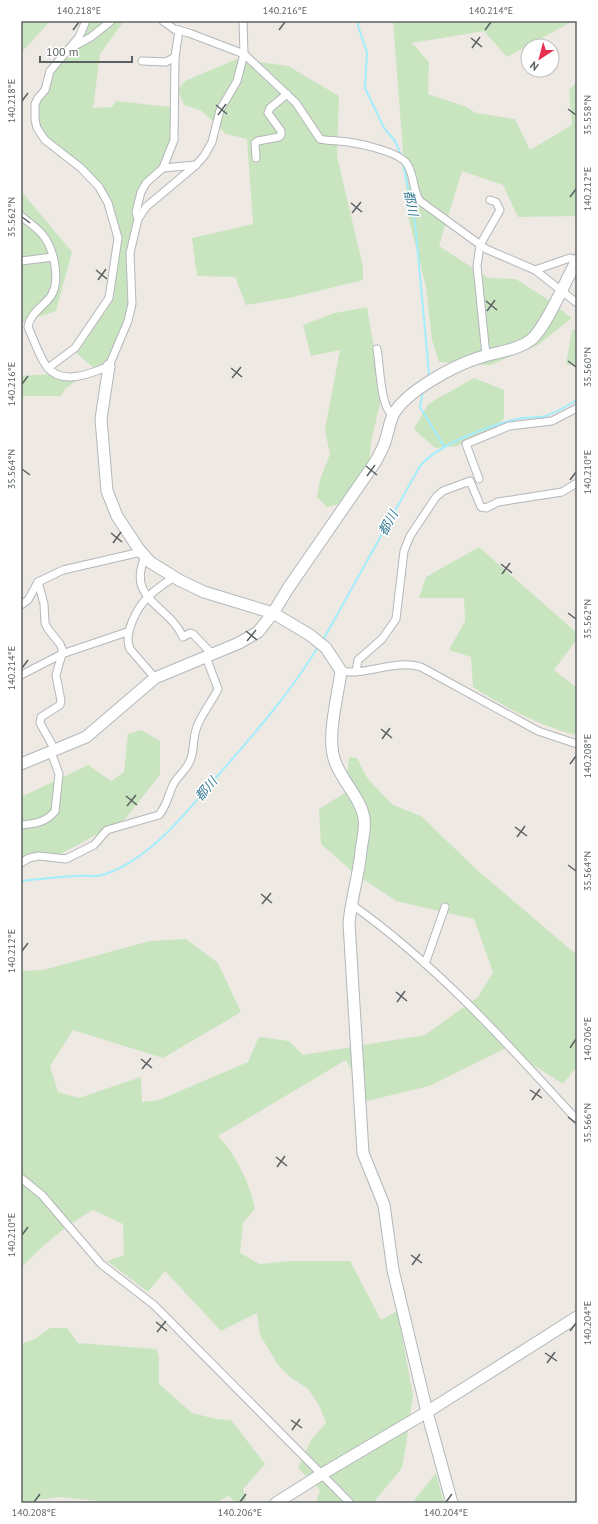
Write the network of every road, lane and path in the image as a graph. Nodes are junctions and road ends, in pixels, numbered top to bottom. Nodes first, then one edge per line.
1 (86, 21) edge
2 (111, 21) edge
3 (163, 21) edge
4 (243, 21) edge
5 (179, 30) junction
6 (68, 50) junction
7 (244, 54) junction
8 (175, 57) junction
9 (142, 61) dead end
10 (288, 94) junction
11 (256, 158) dead end
12 (196, 165) junction
13 (163, 168) junction
14 (490, 200) dead end
15 (21, 216) edge
16 (138, 219) junction
17 (480, 245) junction
18 (53, 257) junction
19 (577, 260) edge
20 (21, 261) edge
21 (535, 270) junction
22 (562, 289) junction
23 (577, 303) edge
24 (377, 349) dead end
25 (486, 355) junction
26 (109, 366) junction
27 (48, 368) junction
28 (577, 408) edge
29 (393, 415) junction
30 (479, 479) dead end
31 (577, 483) edge
32 (143, 555) junction
33 (174, 577) junction
34 (38, 582) junction
35 (148, 597) junction
36 (21, 605) edge
37 (272, 614) junction
38 (127, 632) junction
39 (62, 654) junction
40 (209, 656) junction
41 (341, 671) junction
42 (356, 672) junction
43 (21, 675) edge
44 (155, 678) junction
45 (577, 744) edge
46 (53, 751) junction
47 (21, 764) edge
48 (21, 825) edge
49 (21, 863) edge
50 (350, 904) junction
51 (445, 907) dead end
52 (425, 964) junction
53 (577, 1120) edge
54 (21, 1178) edge
55 (577, 1317) edge
56 (427, 1412) junction
57 (322, 1474) junction
58 (276, 1503) edge
59 (350, 1503) edge
60 (452, 1503) edge

1 - 6 street
2 - 6 street
3 - 5 street
4 - 7 street
5 - 7 street
5 - 8 street
6 - 27 street
7 - 10 street
7 - 12 street
8 - 9 street
8 - 13 street
10 - 11 street
10 - 17 street
12 - 13 street
12 - 16 street
13 - 16 street
14 - 17 street
15 - 18 street
16 - 26 street
17 - 21 street
17 - 25 street
18 - 20 street
18 - 27 street
19 - 21 street
19 - 22 street
21 - 22 street
22 - 23 street
22 - 25 street
24 - 29 street
25 - 29 street
26 - 27 street
26 - 32 street
28 - 30 street
29 - 37 street
31 - 42 street
32 - 33 street
32 - 34 street
32 - 35 street
33 - 35 street
33 - 37 street
34 - 36 street
34 - 39 street
35 - 38 street
35 - 40 street
37 - 40 street
37 - 41 street
38 - 39 street
38 - 44 street
39 - 43 street
39 - 46 street
40 - 44 street
40 - 49 street
41 - 42 street
41 - 50 street
42 - 45 street
44 - 46 street
46 - 47 street
46 - 48 street
50 - 52 street
50 - 56 street
51 - 52 street
52 - 53 street
54 - 57 street
55 - 56 street
56 - 57 street
56 - 60 street
57 - 58 street
57 - 59 street

